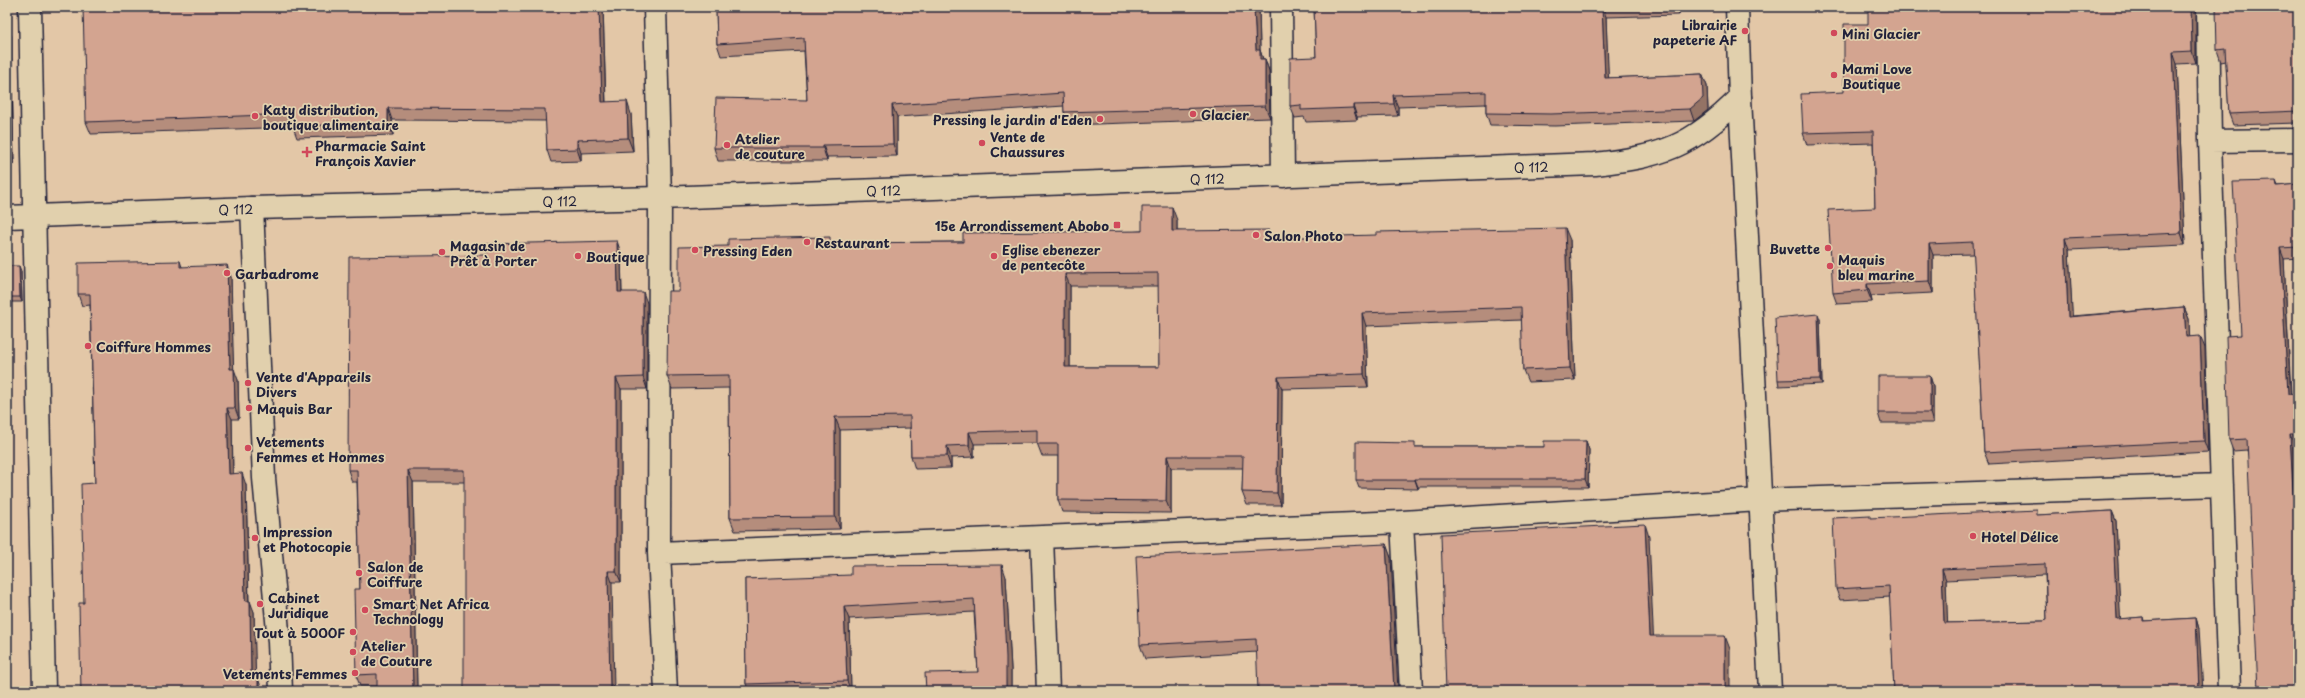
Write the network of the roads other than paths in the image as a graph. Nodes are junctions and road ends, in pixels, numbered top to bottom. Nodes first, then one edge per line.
1 (30, 7) edge
2 (655, 7) edge
3 (1281, 7) edge
4 (1737, 7) edge
5 (2208, 7) edge
6 (1740, 98) junction
7 (2298, 140) edge
8 (2210, 142) junction
9 (1283, 176) junction
10 (660, 198) junction
11 (252, 208) junction
12 (36, 216) junction
13 (7, 217) edge
14 (2222, 485) junction
15 (1760, 500) junction
16 (1402, 522) junction
17 (1042, 538) junction
18 (659, 553) junction
19 (44, 691) edge
20 (281, 691) edge
21 (666, 691) edge
22 (1048, 691) edge
23 (1411, 691) edge
24 (1770, 691) edge
25 (2229, 691) edge

1 - 12 street
2 - 10 street
3 - 9 street
4 - 6 street
5 - 8 street
6 - 9 street, Q 112
6 - 15 street
7 - 8 street
8 - 14 street
9 - 10 street, Q 112
10 - 11 street, Q 112
10 - 18 street
11 - 12 street, Q 112
11 - 20 street
12 - 13 street, Q 112
12 - 19 street
14 - 15 street
14 - 25 street
15 - 16 street
15 - 24 street
16 - 17 street
16 - 23 street
17 - 18 street
17 - 22 street
18 - 21 street

